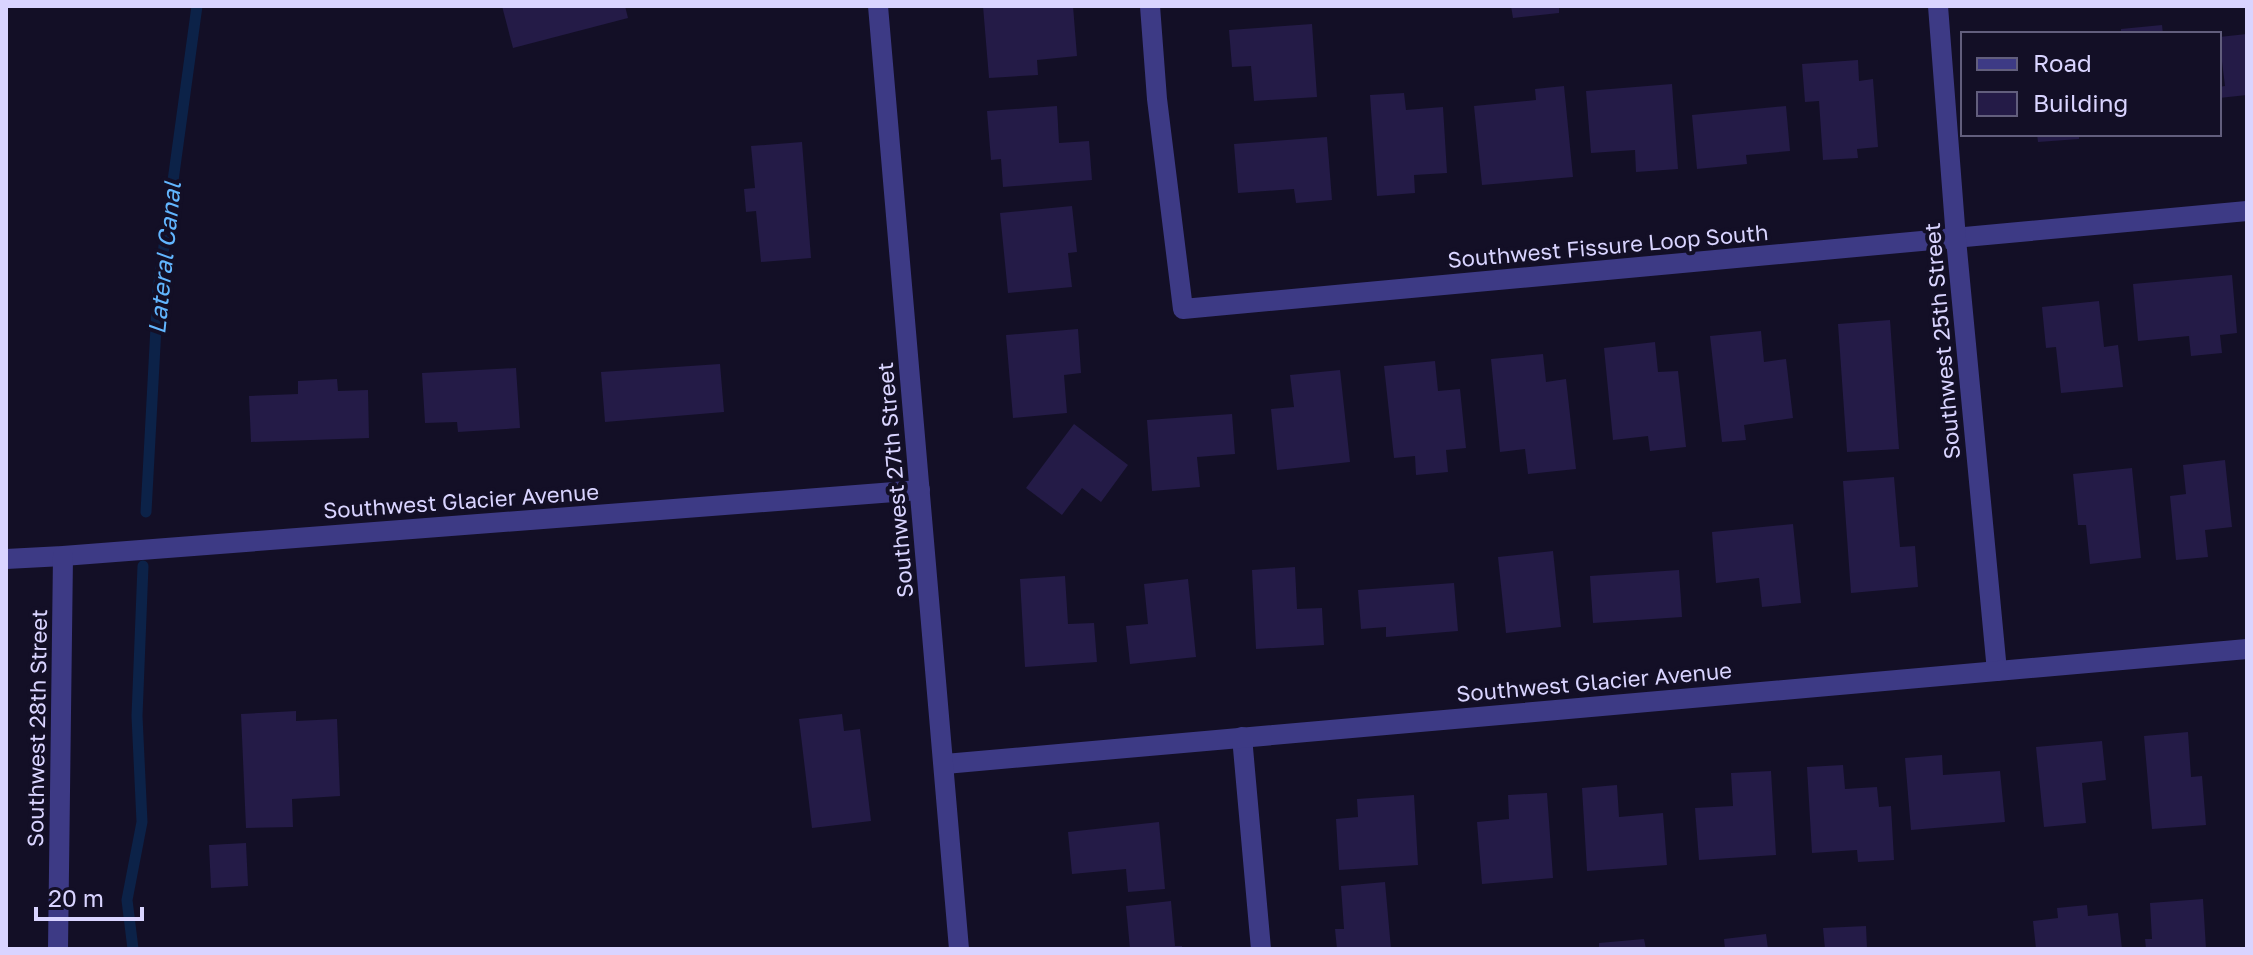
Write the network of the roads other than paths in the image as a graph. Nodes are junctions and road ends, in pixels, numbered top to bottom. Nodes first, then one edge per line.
1 (878, 6) edge
2 (1150, 6) edge
3 (1938, 6) edge
4 (2247, 211) edge
5 (1956, 239) junction
6 (920, 490) junction
7 (63, 556) junction
8 (6, 559) edge
9 (2247, 649) edge
10 (1997, 671) junction
11 (1242, 737) junction
12 (945, 764) junction
13 (58, 949) edge
14 (959, 949) edge
15 (1261, 949) edge

1 - 6 street, Southwest 27th Street
2 - 5 street, Southwest Fissure Loop South
3 - 5 street, Southwest 25th Street
4 - 5 street, Southwest Fissure Loop South
5 - 10 street, Southwest 25th Street
6 - 7 street, Southwest Glacier Avenue
6 - 12 street, Southwest 27th Street
7 - 8 street, Southwest Glacier Avenue
7 - 13 street, Southwest 28th Street
9 - 10 street, Southwest Glacier Avenue
10 - 11 street, Southwest Glacier Avenue
11 - 12 street, Southwest Glacier Avenue
11 - 15 street
12 - 14 street, Southwest 27th Street

